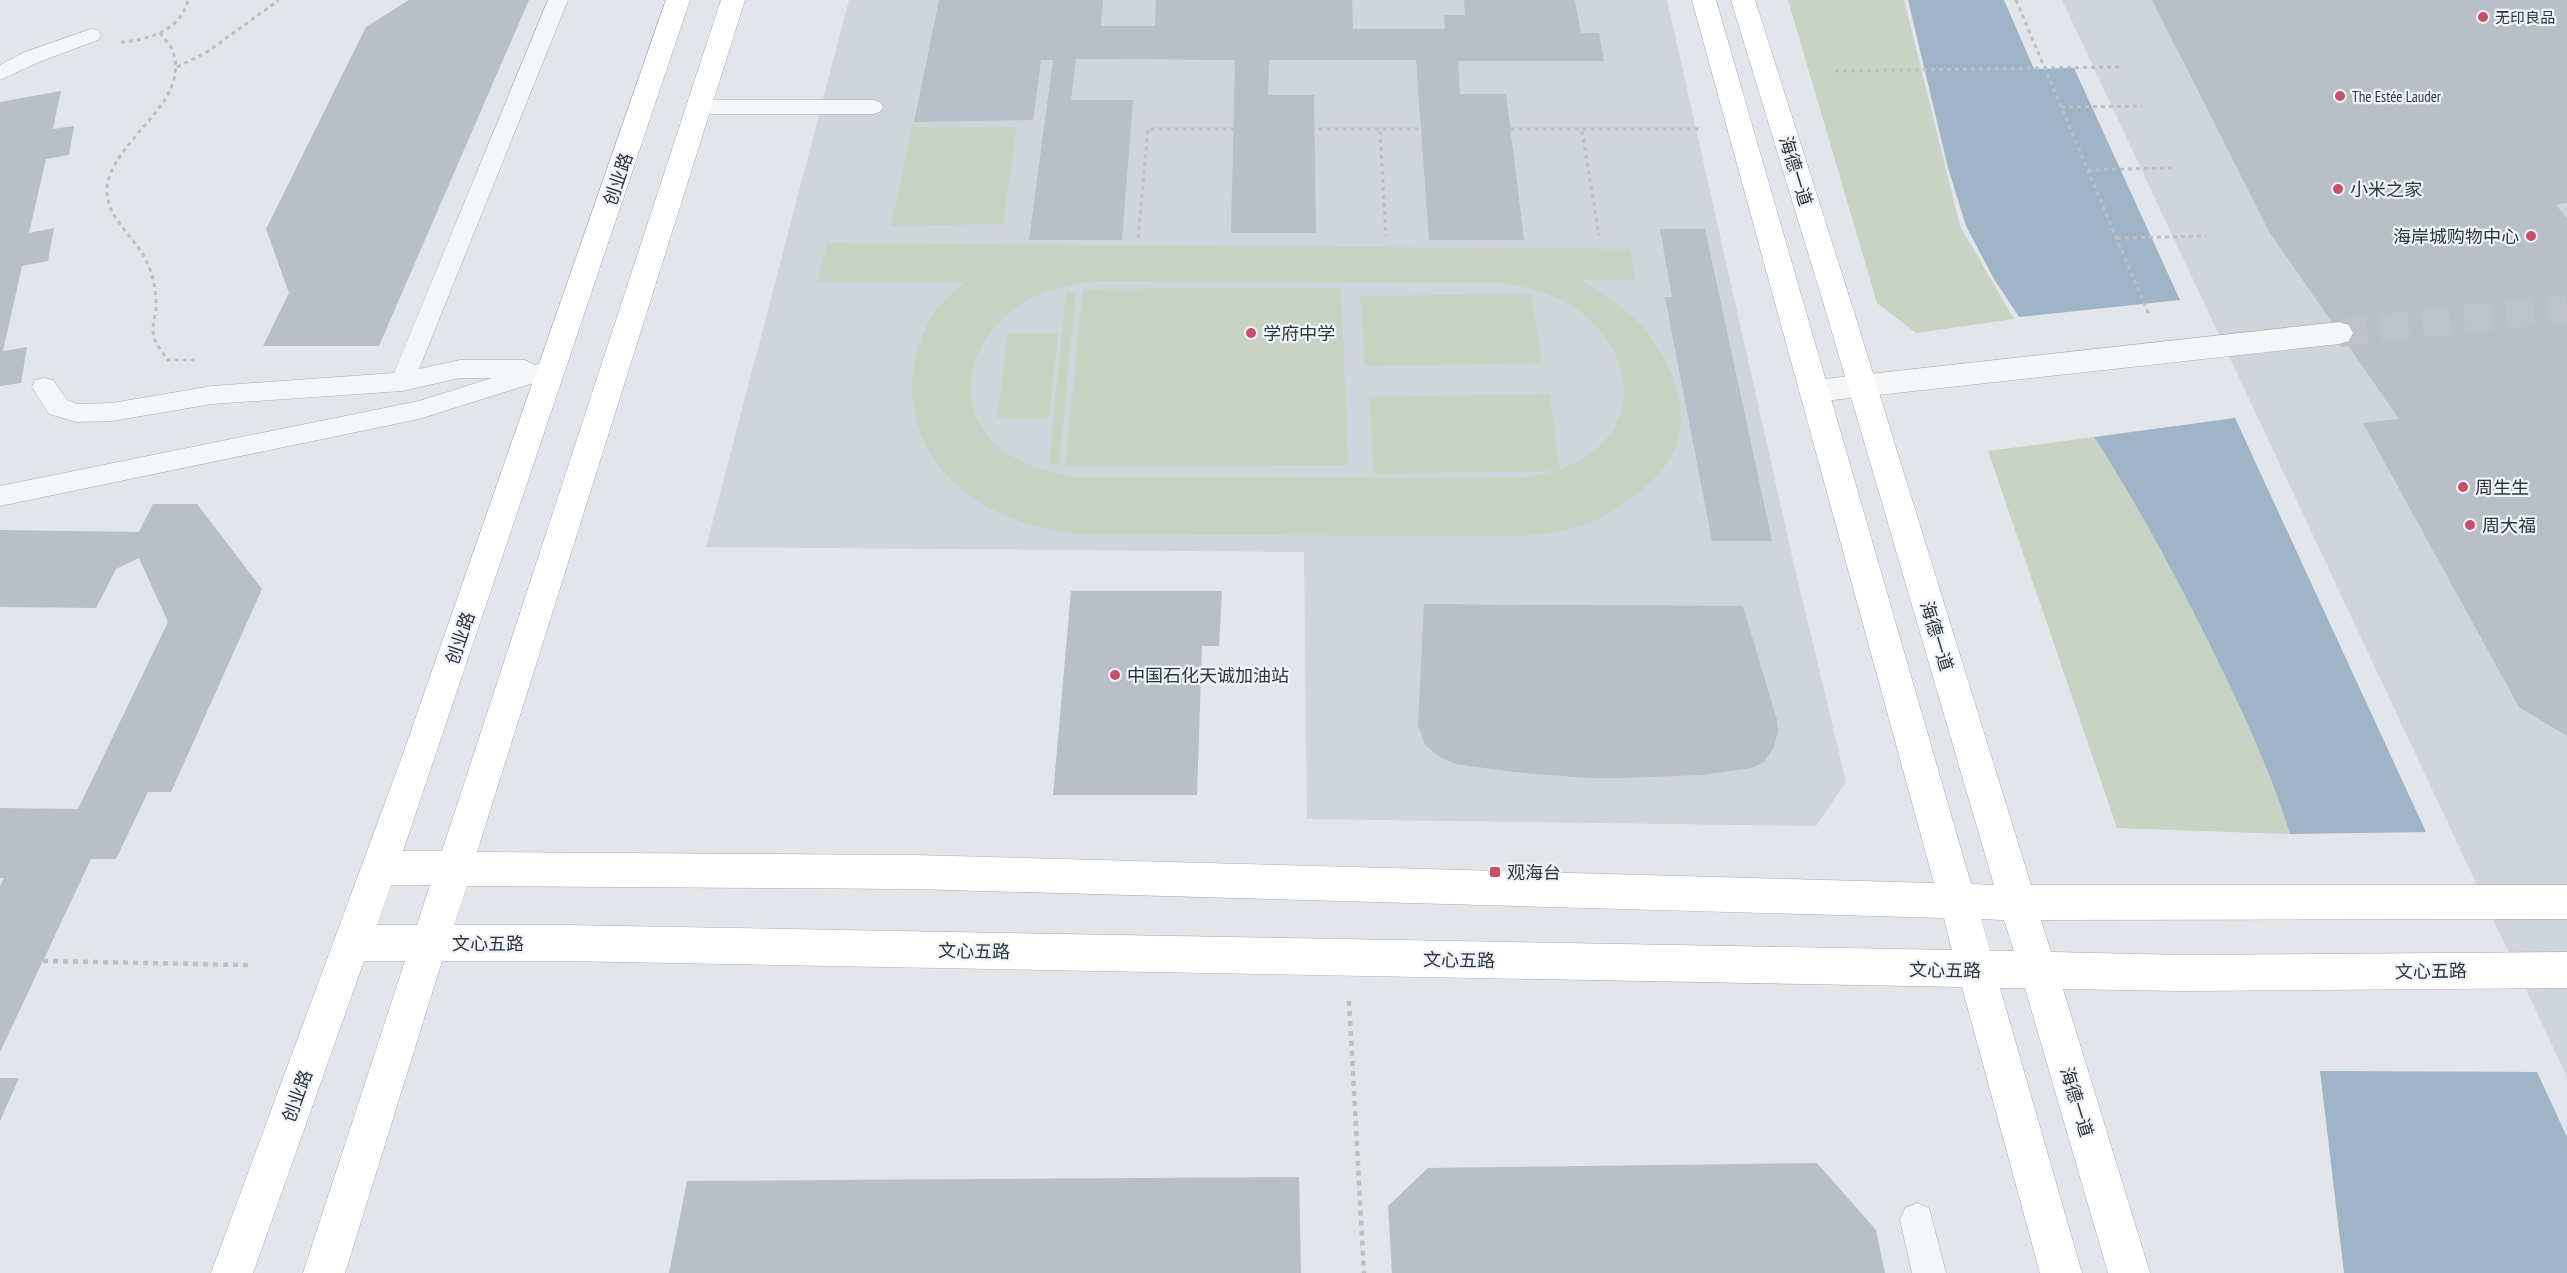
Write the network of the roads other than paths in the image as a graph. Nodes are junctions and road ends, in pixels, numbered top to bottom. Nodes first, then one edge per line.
1 (558, 0) edge
2 (678, 0) edge
3 (733, 0) edge
4 (1704, 0) edge
5 (1743, 0) edge
6 (91, 35) dead end
7 (0, 73) edge
8 (699, 107) junction
9 (873, 107) dead end
10 (2339, 333) tunnel mouth
11 (554, 369) junction
12 (402, 382) junction
13 (1862, 385) junction
14 (44, 387) dead end
15 (1815, 391) junction
16 (0, 496) edge
17 (379, 868) junction
18 (454, 868) junction
19 (1958, 902) junction
20 (2567, 902) edge
21 (2019, 903) junction
22 (352, 943) junction
23 (429, 943) junction
24 (1977, 970) junction
25 (2567, 970) edge
26 (2039, 971) junction
27 (1917, 1220) dead end
28 (232, 1273) edge
29 (324, 1273) edge
30 (1929, 1273) edge
31 (2061, 1273) edge
32 (2129, 1273) edge

1 - 12 lane
2 - 11 street, 创业路
3 - 8 street
4 - 15 street
5 - 13 street, 海德一道
6 - 7 lane
8 - 9 lane
8 - 18 street
10 - 13 street
11 - 12 lane
11 - 16 lane
11 - 17 street, 创业路
12 - 14 lane
13 - 15 street
13 - 21 street, 海德一道
15 - 19 street
17 - 18 street
17 - 22 street, 创业路
18 - 19 street
18 - 23 street
19 - 21 street
19 - 24 street
20 - 21 street
21 - 26 street, 海德一道
22 - 23 street, 文心五路
22 - 28 street, 创业路
23 - 24 street, 文心五路
23 - 29 street
24 - 26 street, 文心五路
24 - 31 street
25 - 26 street, 文心五路
26 - 32 street, 海德一道
27 - 30 lane

